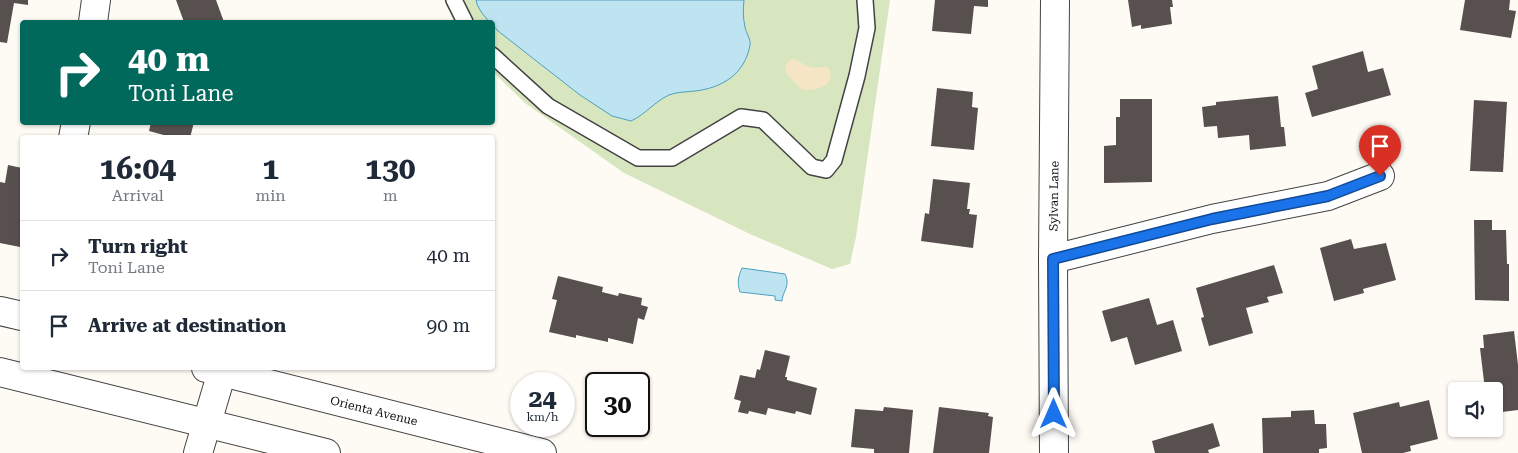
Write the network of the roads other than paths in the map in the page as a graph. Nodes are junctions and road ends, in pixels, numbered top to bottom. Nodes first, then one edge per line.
1 (96, 0) edge
2 (454, 0) edge
3 (865, 0) edge
4 (1055, 0) edge
5 (93, 20) edge
6 (464, 20) edge
7 (495, 58) edge
8 (1380, 176) dead end
9 (1053, 259) junction
10 (0, 311) edge
11 (20, 316) edge
12 (214, 370) edge
13 (0, 372) edge
14 (207, 422) junction
15 (198, 453) edge
16 (326, 453) edge
17 (541, 453) edge
18 (1054, 453) edge

1 - 5 street
2 - 6 lane
3 - 7 lane
4 - 9 street, Sylvan Lane
8 - 9 street
9 - 18 street, Sylvan Lane
10 - 11 street
12 - 14 street
12 - 17 street, Orienta Avenue
13 - 14 street
14 - 15 street
14 - 16 street

